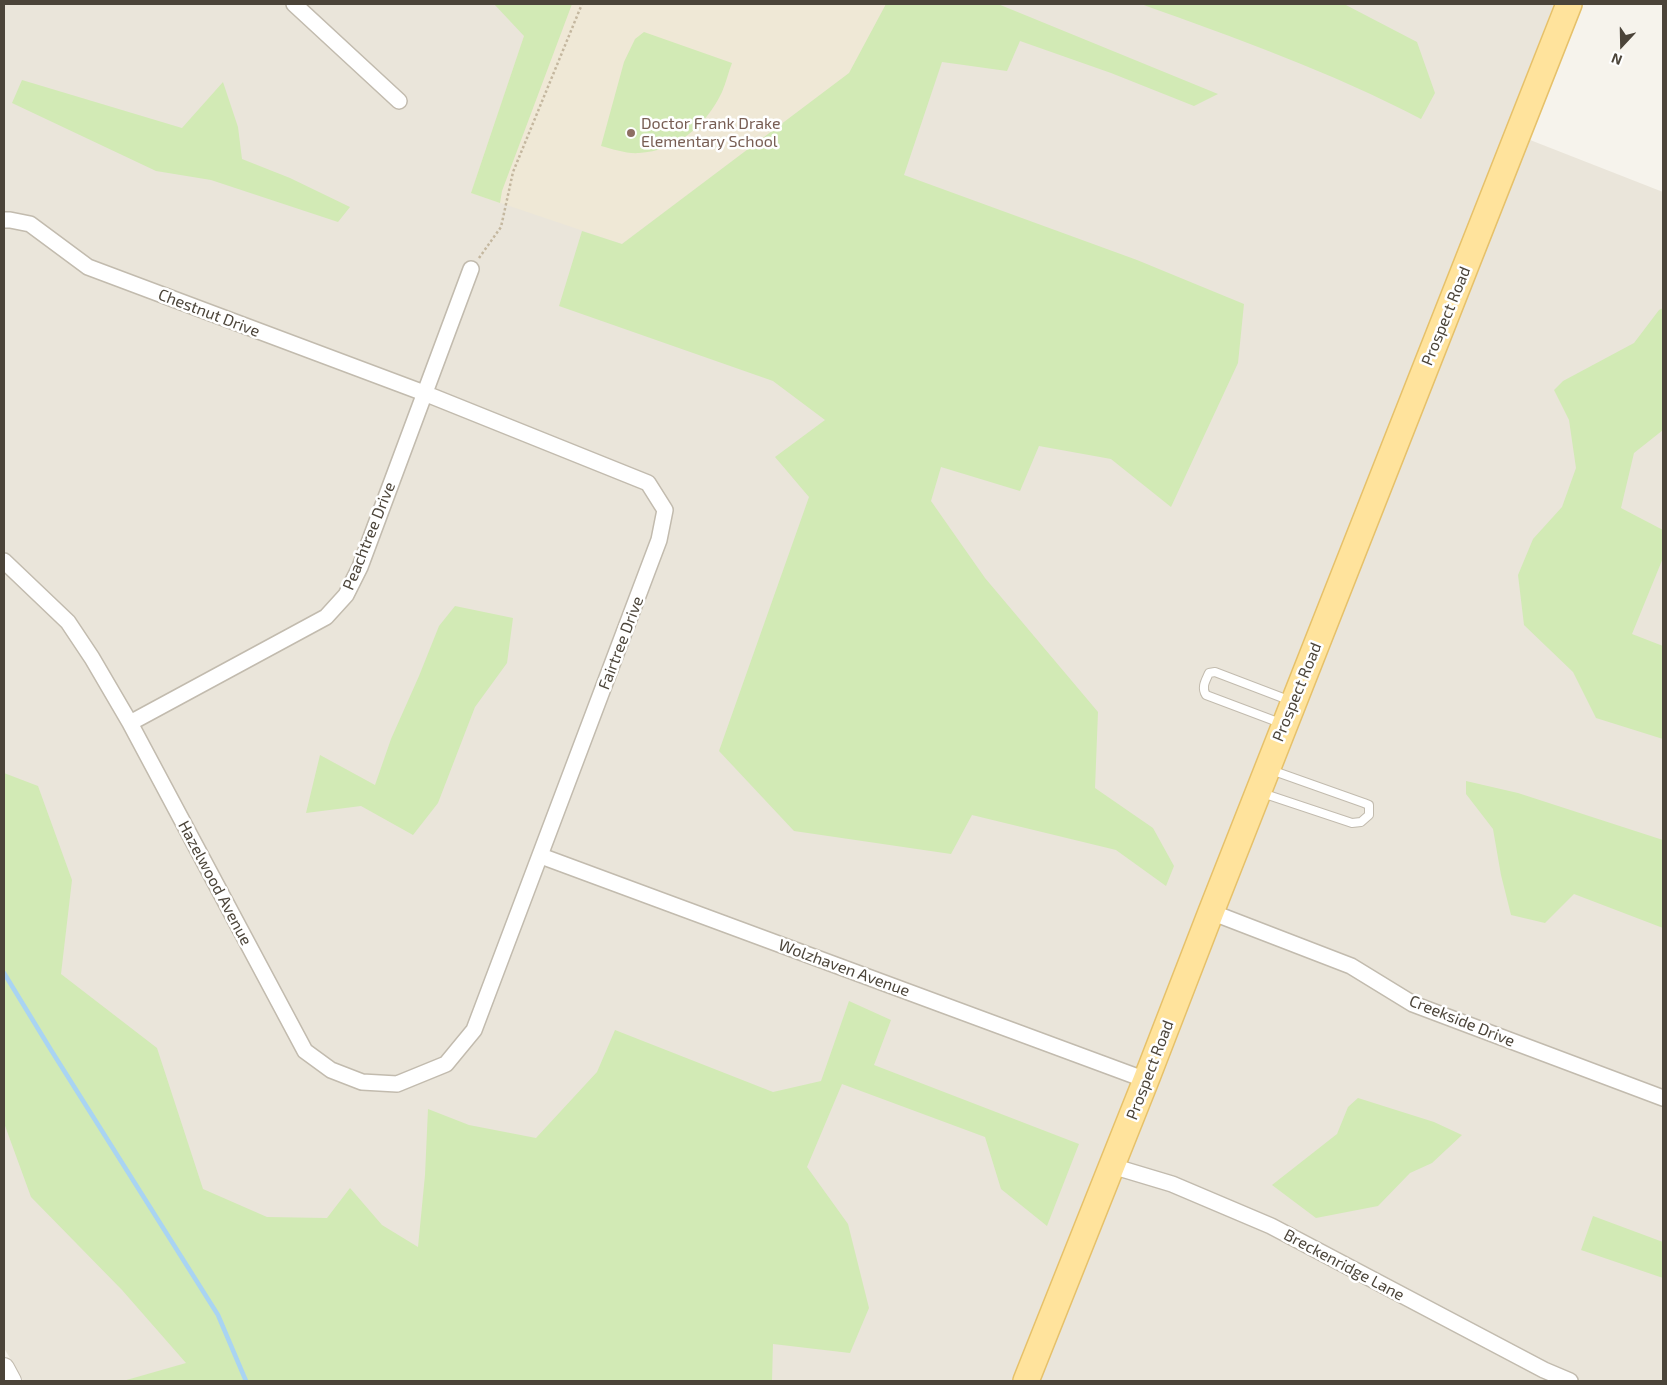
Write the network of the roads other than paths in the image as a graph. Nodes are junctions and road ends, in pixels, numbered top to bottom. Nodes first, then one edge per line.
1 (294, 4) edge
2 (1569, 4) edge
3 (399, 101) dead end
4 (4, 220) edge
5 (471, 269) road end
6 (424, 393) junction
7 (4, 561) edge
8 (1294, 702) junction
9 (130, 723) junction
10 (1284, 725) junction
11 (1263, 780) junction
12 (541, 856) junction
13 (1211, 912) junction
14 (474, 1030) joint
15 (1146, 1080) junction
16 (1663, 1098) edge
17 (1112, 1166) junction
18 (4, 1368) edge
19 (11, 1381) edge
20 (1026, 1381) edge
21 (1570, 1381) edge

1 - 3 street
2 - 8 main road, Prospect Road
4 - 6 street, Chestnut Drive
5 - 6 street, Peachtree Drive
6 - 9 street, Peachtree Drive
6 - 12 street, Fairtree Drive
7 - 9 street, Hazelwood Avenue
8 - 10 main road, Prospect Road
8 - 10 lane
9 - 14 street, Hazelwood Avenue
10 - 11 main road, Prospect Road
11 - 11 lane
11 - 13 main road, Prospect Road
12 - 14 street, Fairtree Drive
12 - 15 street, Wolzhaven Avenue
13 - 15 main road, Prospect Road
13 - 16 street, Creekside Drive
15 - 17 main road, Prospect Road
17 - 20 main road, Prospect Road
17 - 21 street, Breckenridge Lane
18 - 19 street

